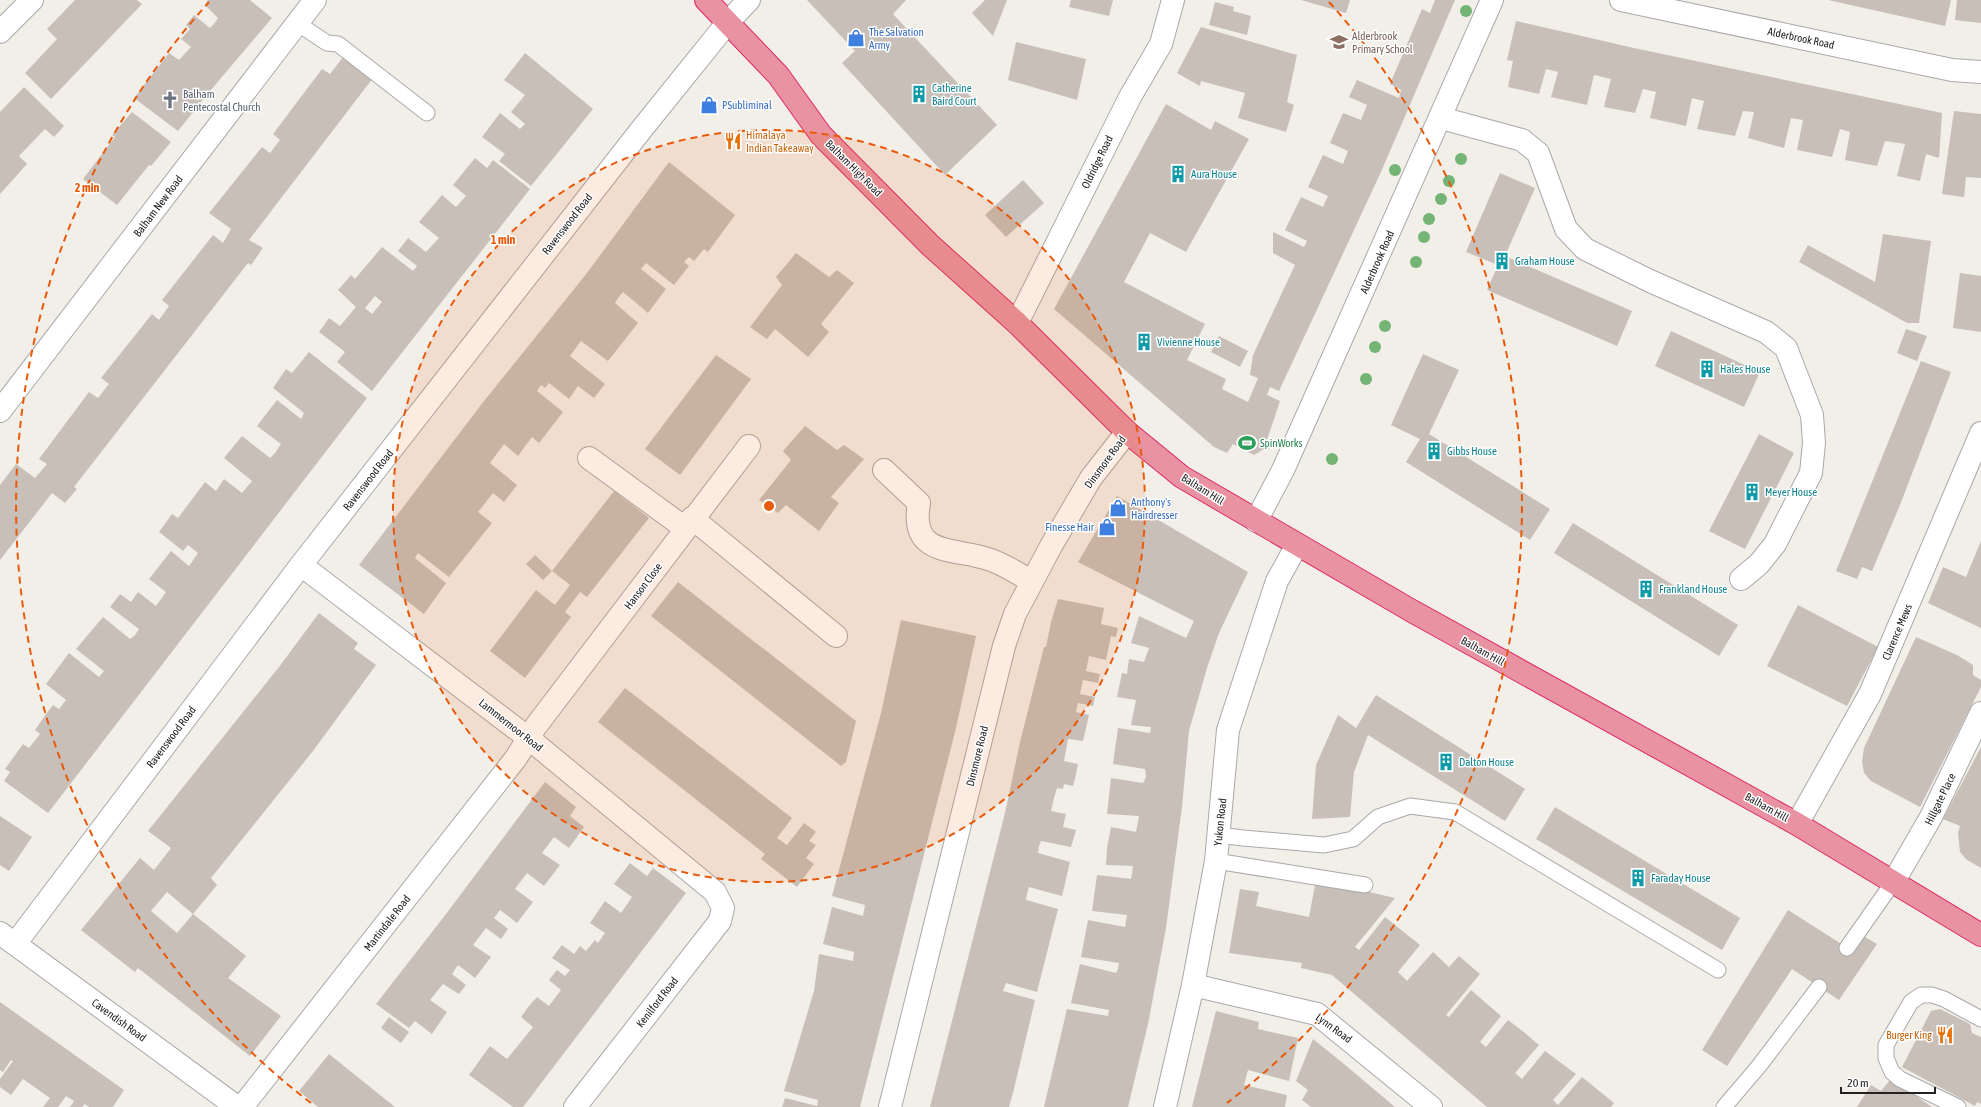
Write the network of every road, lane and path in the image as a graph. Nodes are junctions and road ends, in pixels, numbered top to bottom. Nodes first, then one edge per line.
1 (32, 0) edge
2 (315, 0) edge
3 (706, 0) edge
4 (750, 0) edge
5 (1173, 0) edge
6 (1492, 0) edge
7 (1621, 0) edge
8 (728, 22) junction
9 (298, 23) junction
10 (0, 32) edge
11 (1981, 72) edge
12 (427, 113) dead end
13 (1441, 118) junction
14 (1016, 323) junction
15 (0, 411) edge
16 (1127, 432) junction
17 (1981, 433) edge
18 (749, 446) dead end
19 (589, 458) dead end
20 (884, 470) dead end
21 (1256, 521) junction
22 (689, 523) junction
23 (1297, 545) junction
24 (301, 565) junction
25 (1741, 579) dead end
26 (1032, 582) junction
27 (836, 636) dead end
28 (1981, 713) edge
29 (527, 737) junction
30 (1798, 824) junction
31 (1219, 835) junction
32 (1216, 861) junction
33 (1894, 881) junction
34 (1365, 885) dead end
35 (715, 892) joint
36 (1981, 935) edge
37 (8, 938) edge
38 (1847, 948) dead end
39 (1718, 970) dead end
40 (1193, 985) junction
41 (1819, 987) dead end
42 (1981, 1019) edge
43 (237, 1107) edge
44 (242, 1107) edge
45 (575, 1107) edge
46 (890, 1107) edge
47 (1165, 1107) edge
48 (1431, 1107) edge
49 (1724, 1107) edge
50 (1958, 1107) edge

1 - 10 street
2 - 9 street, Balham New Road
3 - 8 highway, Balham High Road
4 - 8 street, Ravenswood Road
5 - 14 street, Oldridge Road
6 - 13 street, Alderbrook Road
7 - 11 street, Alderbrook Road
8 - 14 highway, Balham High Road
8 - 24 street, Ravenswood Road
9 - 12 lane
9 - 15 street, Balham New Road
13 - 21 street, Alderbrook Road
13 - 25 street
14 - 16 highway, Balham Hill
16 - 21 highway, Balham Hill
16 - 26 street, Dinsmore Road
17 - 30 street, Clarence Mews
18 - 22 street, Hanson Close
19 - 22 street
20 - 26 street
21 - 23 highway, Balham Hill
22 - 27 street
22 - 29 street, Hanson Close
23 - 30 highway, Balham Hill
23 - 31 street, Yukon Road
24 - 29 street, Lammermoor Road
24 - 37 street, Ravenswood Road
26 - 46 street, Dinsmore Road
28 - 33 street, Hillgate Place
29 - 35 street, Lammermoor Road
29 - 44 street, Martindale Road
30 - 33 highway, Balham Hill
31 - 32 street, Yukon Road
31 - 39 lane
32 - 34 lane
32 - 40 street, Yukon Road
33 - 36 highway, Balham Hill
33 - 38 lane
35 - 45 street, Kenilford Road
37 - 43 street, Cavendish Road
40 - 47 street, Yukon Road
40 - 48 street, Lynn Road
41 - 49 lane
42 - 50 lane

